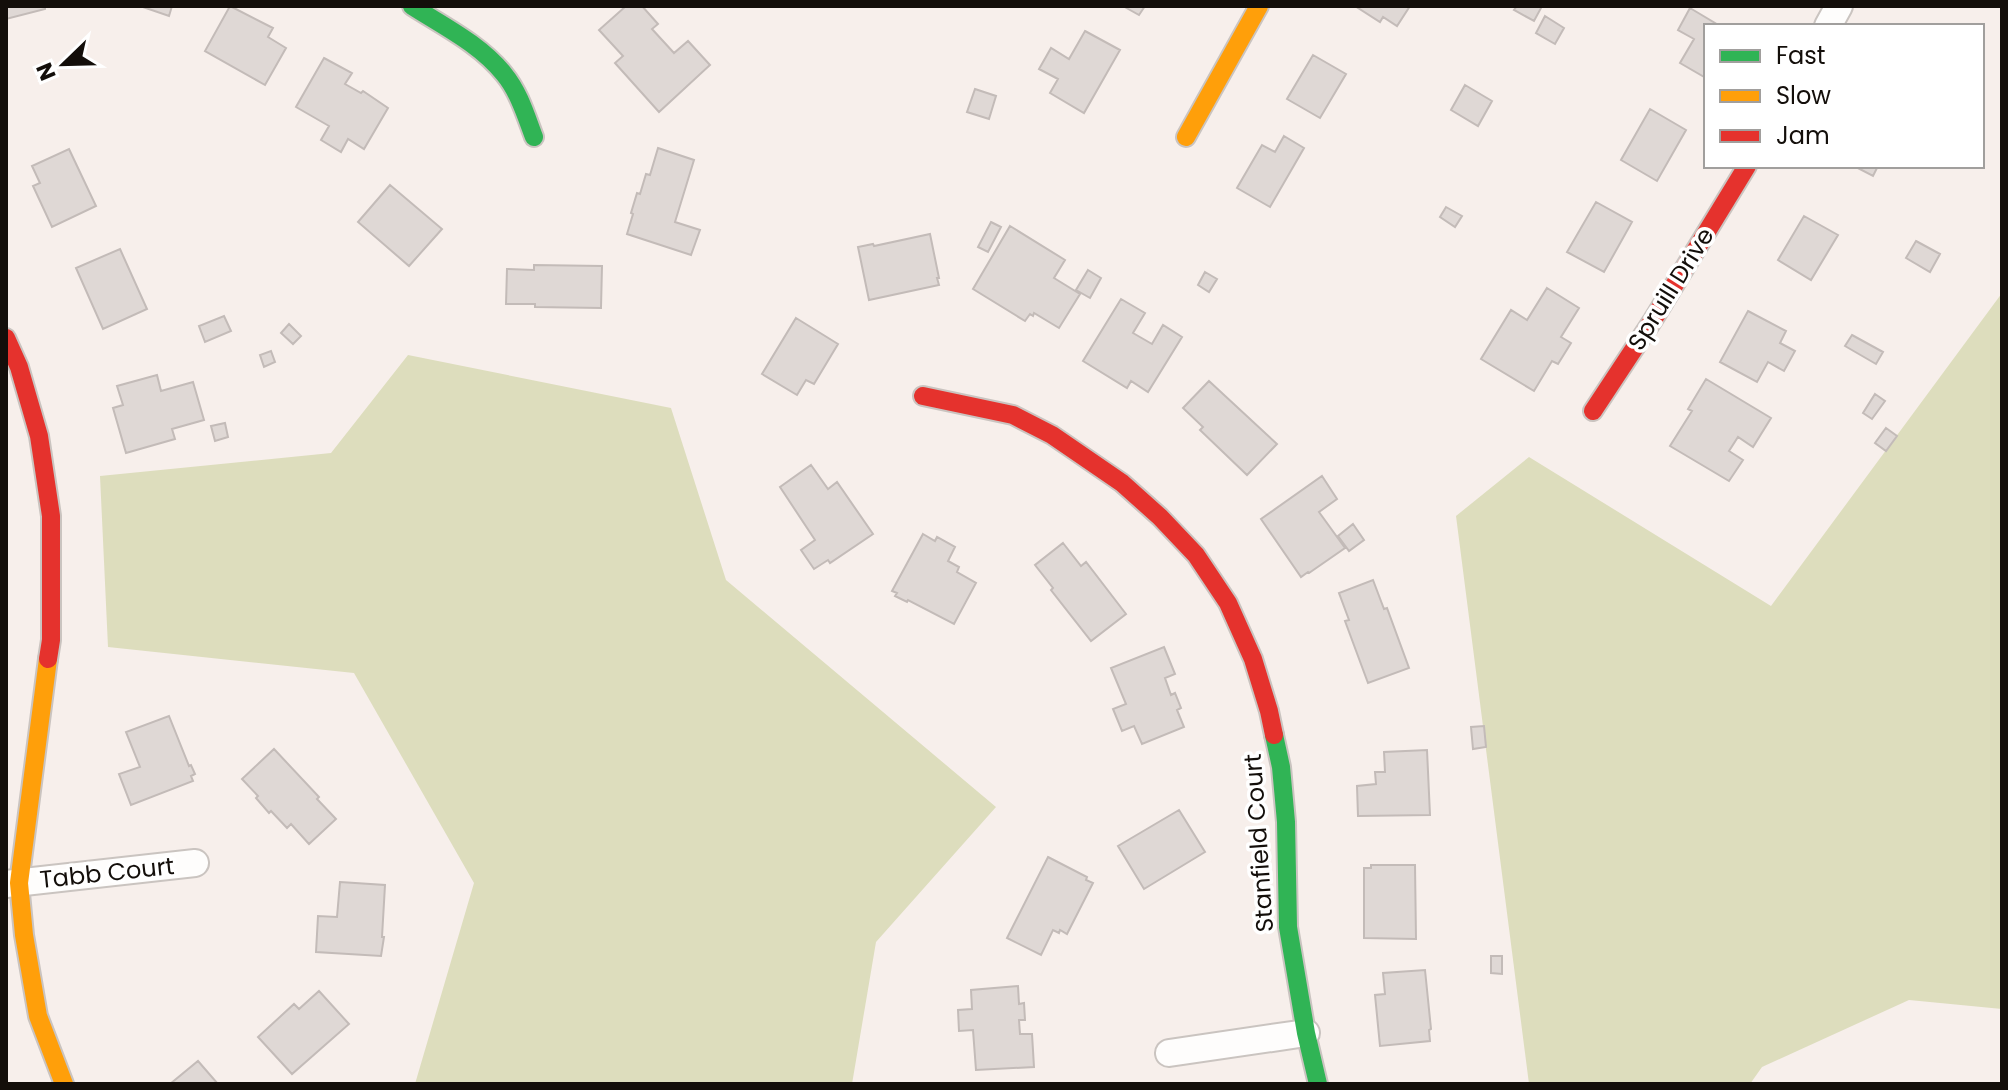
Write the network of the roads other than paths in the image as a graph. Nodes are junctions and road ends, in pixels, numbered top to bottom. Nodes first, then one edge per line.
1 (412, 6) edge
2 (1259, 6) edge
3 (1839, 6) edge
4 (1829, 24) edge
5 (534, 137) dead end
6 (1186, 137) dead end
7 (1746, 168) edge
8 (6, 338) edge
9 (923, 396) dead end
10 (1593, 411) dead end
11 (195, 863) dead end
12 (12, 884) edge
13 (1306, 1033) junction
14 (1169, 1053) dead end
15 (64, 1084) edge
16 (1318, 1084) edge

1 - 5 street
2 - 6 street
3 - 4 street
7 - 10 street, Spruill Drive
8 - 12 street
9 - 13 street, Stanfield Court
11 - 12 street, Tabb Court
12 - 15 street
13 - 14 street
13 - 16 street, Stanfield Court

